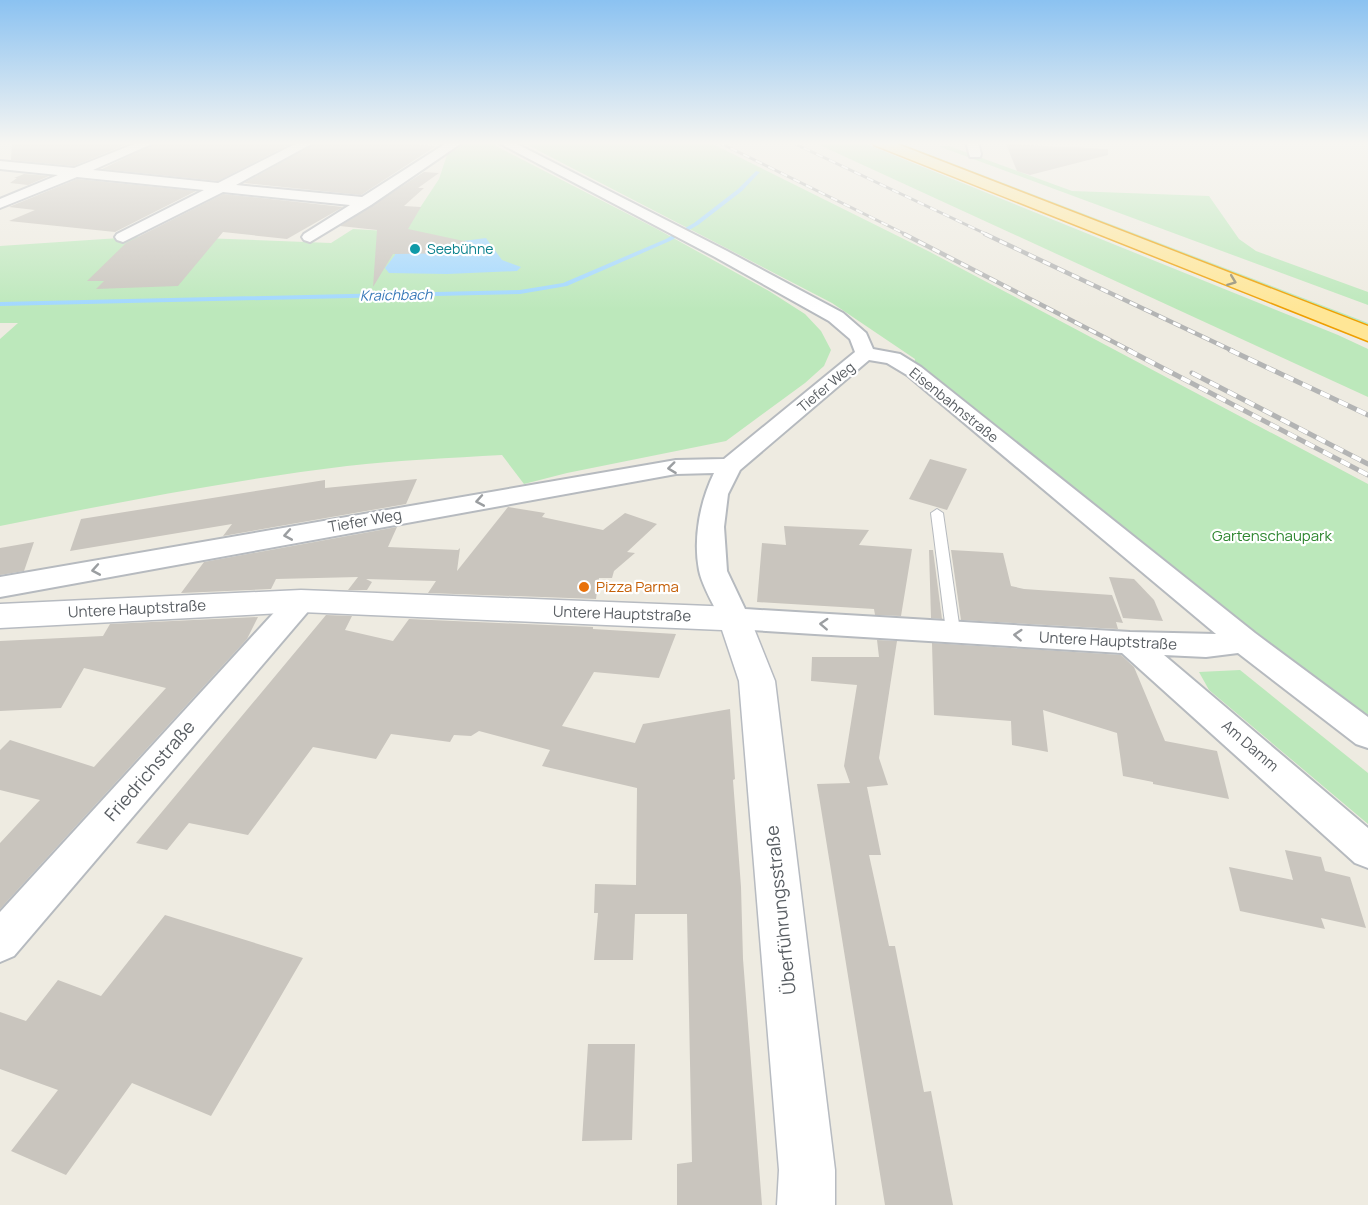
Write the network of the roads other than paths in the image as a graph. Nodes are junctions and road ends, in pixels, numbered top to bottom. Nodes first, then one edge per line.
1 (14, 198) edge
2 (200, 198) edge
3 (327, 198) edge
4 (372, 198) edge
5 (613, 198) edge
6 (1023, 198) edge
7 (1054, 198) edge
8 (366, 202) junction
9 (0, 204) edge
10 (123, 237) dead end
11 (309, 237) dead end
12 (1272, 296) junction
13 (1368, 318) edge
14 (1368, 334) edge
15 (1368, 345) edge
16 (865, 353) junction
17 (730, 466) junction
18 (937, 513) dead end
19 (0, 587) edge
20 (301, 601) junction
21 (0, 616) edge
22 (735, 619) junction
23 (953, 631) junction
24 (1244, 641) junction
25 (1130, 643) junction
26 (1368, 735) edge
27 (1368, 851) edge
28 (0, 942) edge
29 (812, 1193) edge

1 - 9 street
2 - 10 street
3 - 8 street
4 - 8 street
5 - 16 street
6 -> 12 highway
7 - 13 highway
8 - 11 street
12 - 14 highway
12 - 15 highway
16 - 17 street, Tiefer Weg
16 - 24 street, Eisenbahnstraße
17 -> 19 street, Tiefer Weg
17 - 22 street, Tiefer Weg
18 - 23 lane
20 - 21 main road, Untere Hauptstraße
20 - 22 main road, Untere Hauptstraße
20 - 28 street, Friedrichstraße
23 -> 22 street, Untere Hauptstraße
22 - 29 main road, Überführungsstraße
25 -> 23 street, Untere Hauptstraße
24 - 25 street, Untere Hauptstraße
24 - 26 street, Eisenbahnstraße
25 - 27 street, Am Damm

